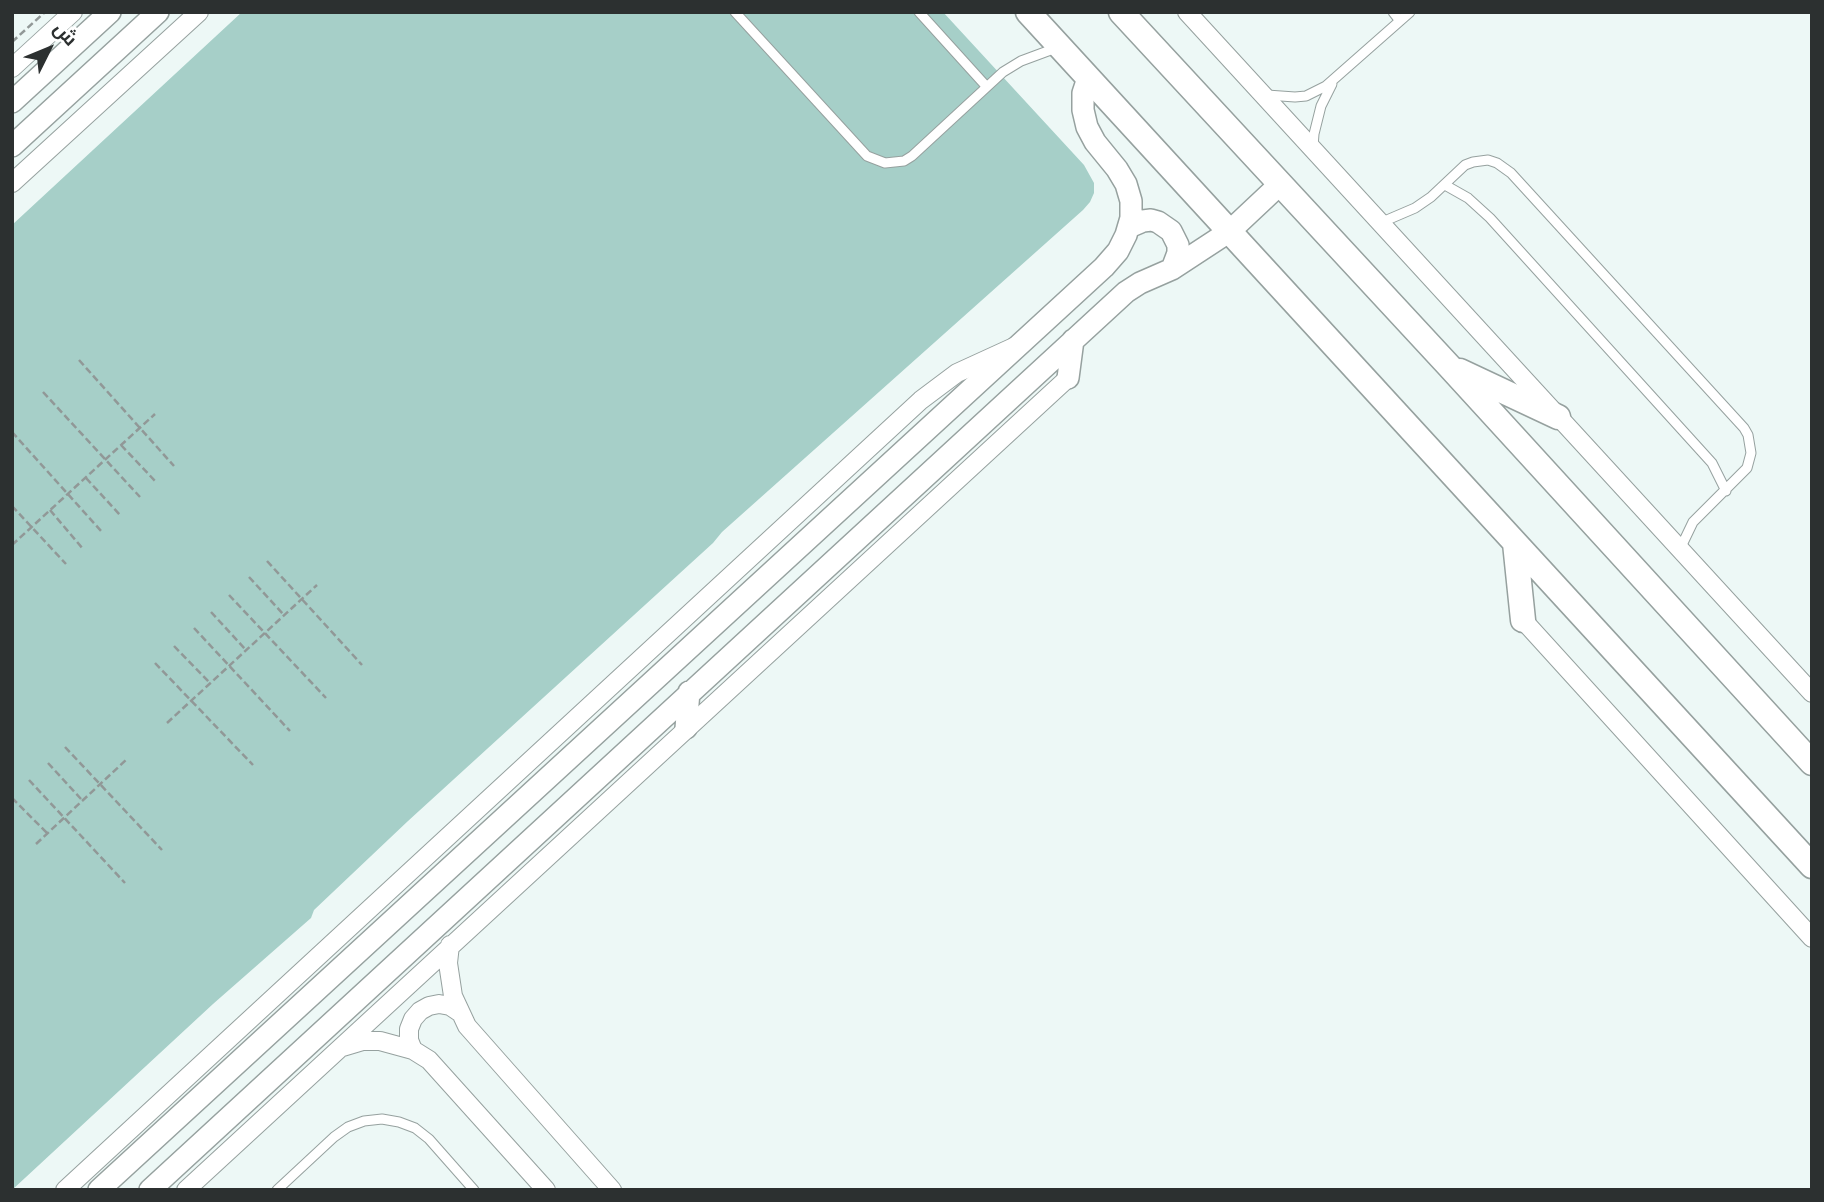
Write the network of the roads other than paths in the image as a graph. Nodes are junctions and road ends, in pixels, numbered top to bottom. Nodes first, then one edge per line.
1 (72, 12) edge
2 (110, 12) edge
3 (158, 12) edge
4 (199, 12) edge
5 (735, 12) edge
6 (919, 12) edge
7 (1028, 12) edge
8 (1121, 12) edge
9 (1187, 12) edge
10 (1393, 12) edge
11 (1410, 12) edge
12 (1401, 21) junction
13 (1060, 47) junction
14 (12, 68) edge
15 (1088, 78) junction
16 (1335, 80) junction
17 (986, 86) junction
18 (1262, 94) junction
19 (12, 102) edge
20 (12, 146) edge
21 (1313, 149) junction
22 (12, 183) edge
23 (1279, 185) junction
24 (1445, 185) junction
25 (1379, 223) junction
26 (1129, 227) junction
27 (1230, 231) junction
28 (1172, 269) junction
29 (1073, 340) junction
30 (1019, 345) junction
31 (1449, 366) junction
32 (1068, 378) joint
33 (1558, 417) junction
34 (1726, 491) junction
35 (1515, 543) junction
36 (1680, 549) junction
37 (1523, 620) joint
38 (689, 692) junction
39 (1812, 693) edge
40 (686, 728) junction
41 (1812, 763) edge
42 (1812, 866) edge
43 (1812, 938) edge
44 (450, 946) junction
45 (459, 1012) junction
46 (337, 1050) junction
47 (413, 1050) junction
48 (82, 1174) junction
49 (65, 1190) edge
50 (98, 1190) edge
51 (150, 1190) edge
52 (186, 1190) edge
53 (277, 1190) edge
54 (474, 1190) edge
55 (546, 1190) edge
56 (612, 1190) edge

1 - 14 street
2 - 19 street
3 - 20 street
4 - 22 street
5 - 17 lane
6 - 17 lane
7 - 13 main road
8 - 23 main road
9 - 18 street
10 - 12 lane
11 - 12 lane
12 - 16 lane
13 - 15 main road
13 - 17 lane
15 - 26 street
15 - 27 main road
16 - 18 lane
16 - 21 lane
18 - 21 street
21 - 25 street
23 - 27 street
23 - 31 main road
24 - 25 lane
24 - 34 lane
24 - 34 lane
25 - 33 street
26 - 28 street
26 - 30 street
27 - 28 street
27 - 35 main road
28 - 29 street
29 - 32 street
29 - 38 street
30 - 48 street
30 - 50 street
31 - 33 main road
31 - 41 main road
32 - 40 street
33 - 36 street
34 - 36 lane
35 - 37 main road
35 - 42 main road
36 - 39 street
37 - 43 street
38 - 40 street
38 - 51 street
40 - 44 street
44 - 45 street
44 - 46 street
45 - 47 street
45 - 56 street
46 - 47 street
46 - 52 street
47 - 55 street
48 - 49 street
48 - 50 lane
53 - 54 lane

